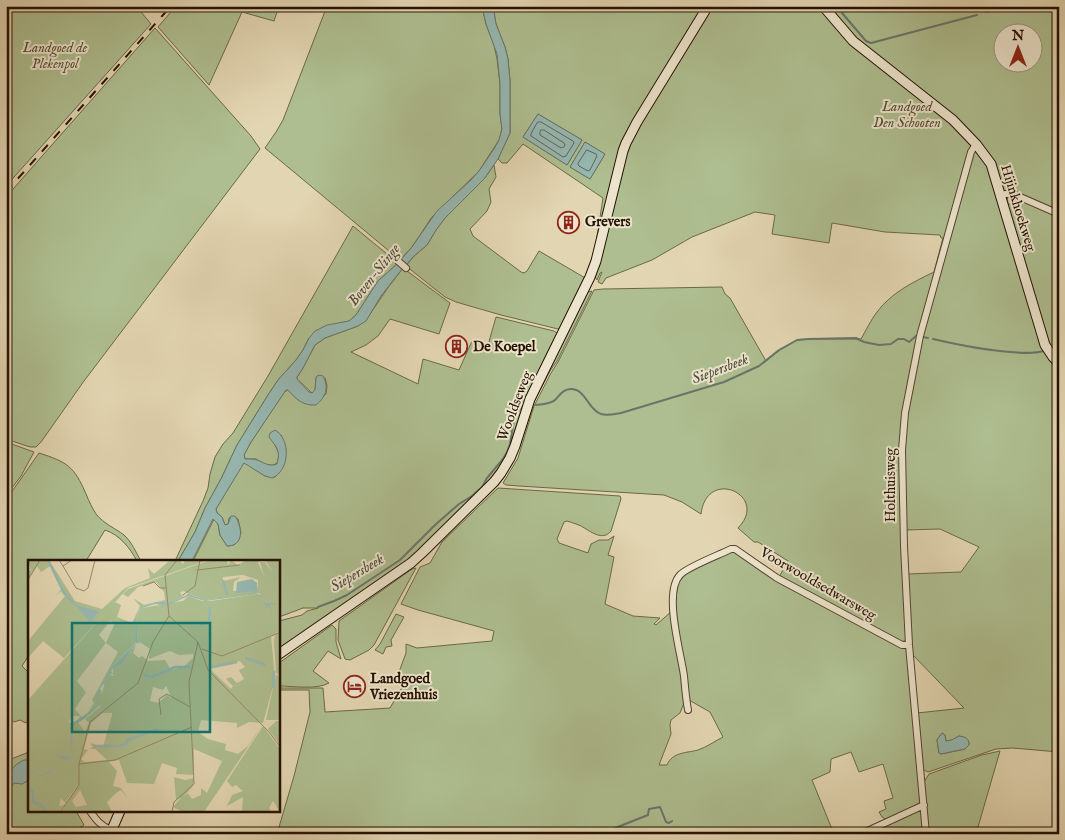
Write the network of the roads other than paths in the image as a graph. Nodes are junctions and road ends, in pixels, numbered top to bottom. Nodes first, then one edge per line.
1 (708, 6) edge
2 (823, 6) edge
3 (976, 144) junction
4 (1001, 195) junction
5 (1059, 214) edge
6 (398, 261) dead end
7 (406, 268) dead end
8 (1059, 363) edge
9 (909, 645) junction
10 (280, 653) edge
11 (688, 710) dead end
12 (924, 805) junction
13 (91, 812) edge
14 (120, 812) edge
15 (110, 832) edge
16 (861, 834) edge
17 (926, 834) edge

1 - 10 main road, Wooldseweg
2 - 3 main road, Hijinkhoekweg
3 - 4 main road, Hijinkhoekweg
3 - 9 street, Holthuisweg
4 - 5 street
4 - 8 main road, Hijinkhoekweg
6 - 7 street
9 - 11 street, Voorwooldsedwarsweg
9 - 12 street, Holthuisweg
12 - 16 street
12 - 17 street, Holthuisweg
13 - 15 street
14 - 15 main road

